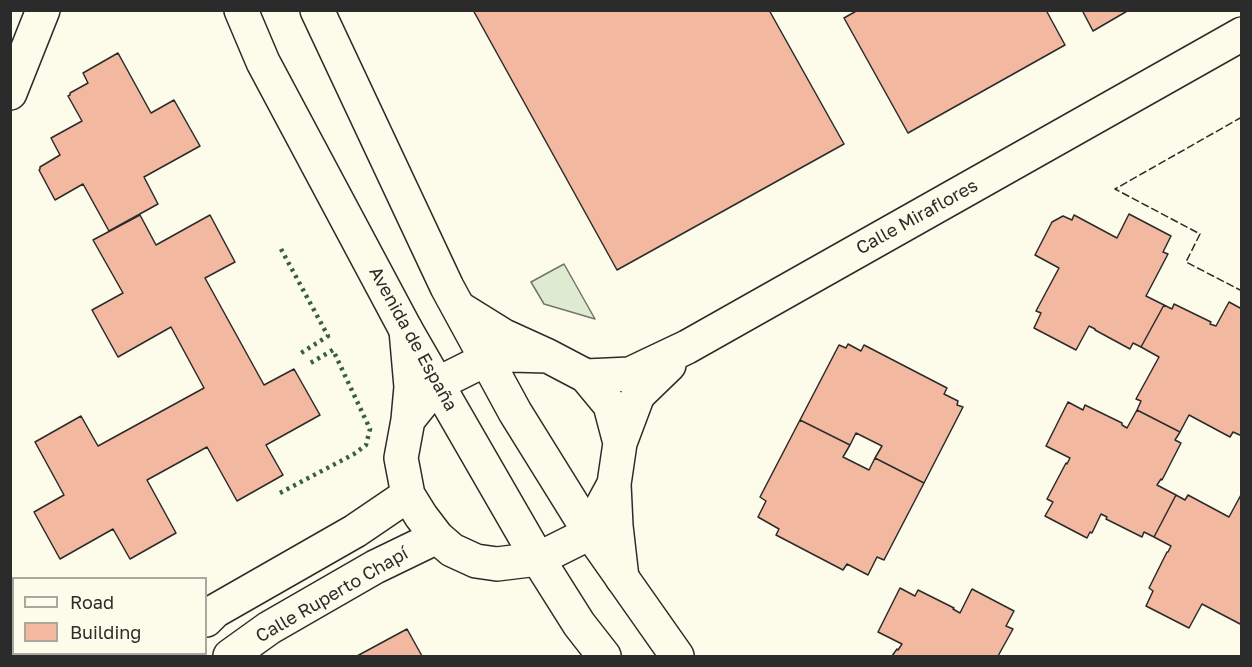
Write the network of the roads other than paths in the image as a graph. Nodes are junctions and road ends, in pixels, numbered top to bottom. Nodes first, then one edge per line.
1 (43, 10) edge
2 (241, 10) edge
3 (317, 10) edge
4 (1242, 34) edge
5 (10, 93) edge
6 (459, 308) junction
7 (406, 330) junction
8 (687, 347) junction
9 (548, 356) junction
10 (487, 359) junction
11 (586, 376) junction
12 (437, 384) junction
13 (408, 420) junction
14 (620, 443) junction
15 (614, 484) junction
16 (408, 495) junction
17 (587, 528) junction
18 (437, 537) junction
19 (538, 560) junction
20 (497, 564) junction
21 (622, 578) junction
22 (207, 619) edge
23 (579, 624) junction
24 (230, 657) edge
25 (604, 657) edge
26 (677, 657) edge

1 - 5 street
2 - 7 street, Avenida de España
3 - 6 street
4 - 8 street, Calle Miraflores
6 - 9 street
6 - 10 street
7 - 12 street, Avenida de España
7 - 13 street
8 - 11 street, Calle Miraflores
8 - 14 street
9 - 10 street
9 - 11 street
10 - 12 street
10 - 17 street
11 - 14 street
12 - 13 street
12 - 19 street, Avenida de España
13 - 16 street
14 - 15 street
15 - 17 street
15 - 21 street
16 - 18 street
16 - 22 street
17 - 19 street
17 - 21 street
18 - 20 street
18 - 24 street, Calle Ruperto Chapí
19 - 20 street
19 - 23 street, Avenida de España
20 - 23 street
21 - 26 street
23 - 25 street, Avenida de España

